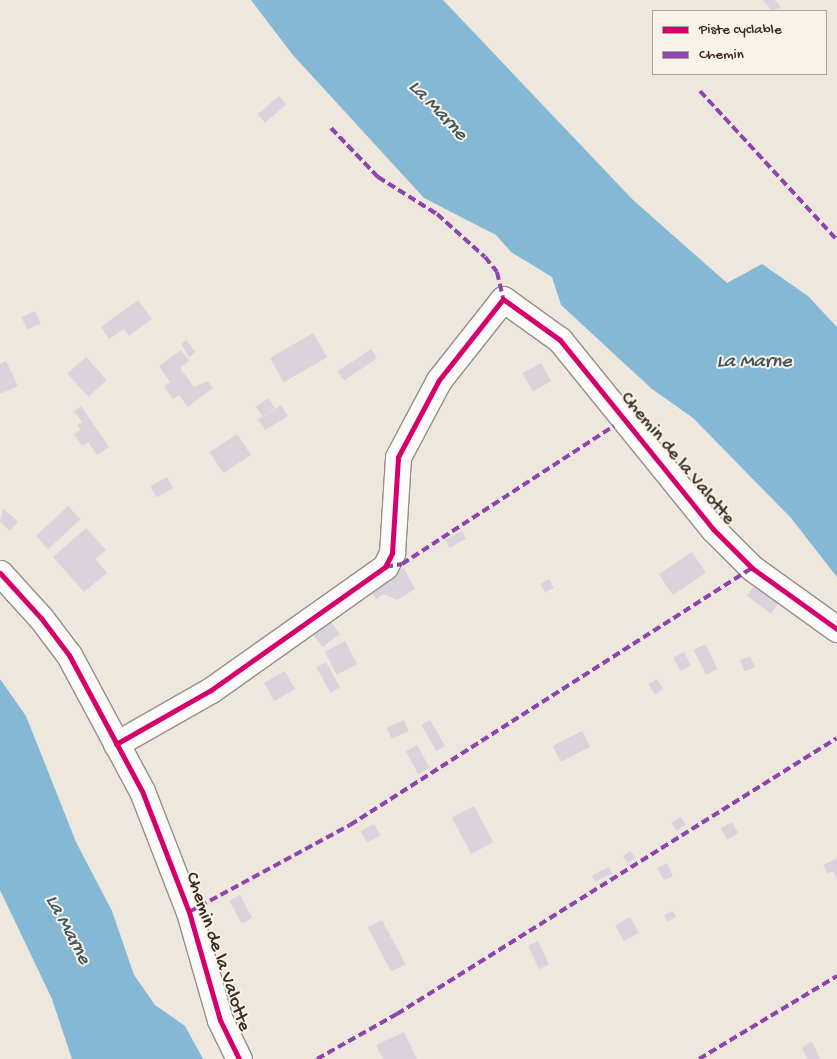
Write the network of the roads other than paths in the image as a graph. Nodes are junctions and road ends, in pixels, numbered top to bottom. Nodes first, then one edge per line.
1 (0, 573) edge
2 (837, 629) edge
3 (116, 744) junction
4 (240, 1059) edge

1 - 3 street, Chemin de la Valotte
2 - 3 street, Chemin de la Valotte
3 - 4 street, Chemin de la Valotte

